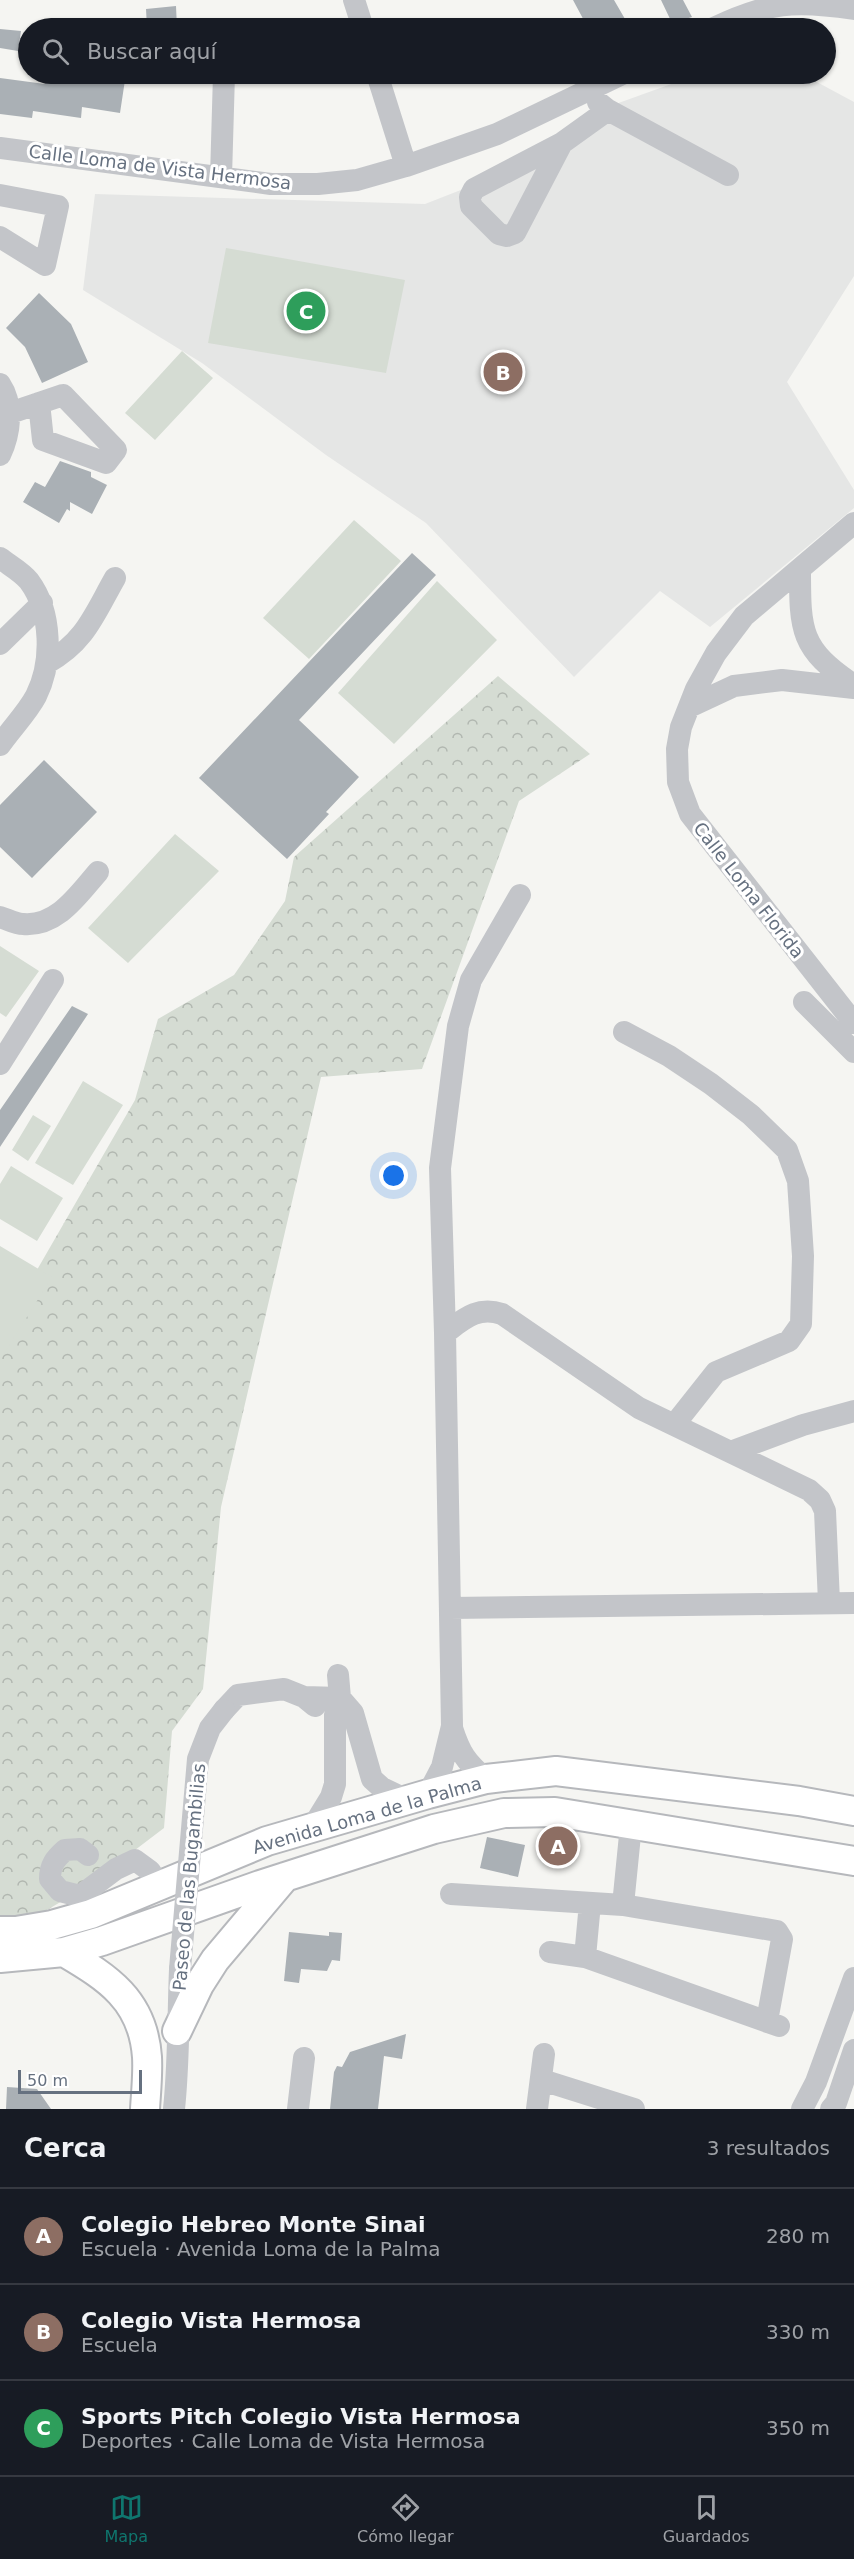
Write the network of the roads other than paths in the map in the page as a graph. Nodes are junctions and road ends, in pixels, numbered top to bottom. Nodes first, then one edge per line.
1 (354, 0) edge
2 (764, 0) edge
3 (854, 9) edge
4 (746, 13) junction
5 (360, 18) edge
6 (735, 18) edge
7 (224, 84) edge
8 (380, 84) edge
9 (601, 84) edge
10 (585, 92) junction
11 (608, 110) junction
12 (562, 143) dead end
13 (0, 148) edge
14 (406, 166) junction
15 (728, 175) dead end
16 (221, 177) junction
17 (0, 195) edge
18 (0, 237) edge
19 (0, 384) edge
20 (39, 403) dead end
21 (10, 413) junction
22 (0, 455) edge
23 (854, 522) edge
24 (0, 558) edge
25 (800, 569) junction
26 (115, 578) dead end
27 (42, 603) junction
28 (0, 644) edge
29 (47, 663) junction
30 (854, 687) edge
31 (689, 707) junction
32 (0, 745) edge
33 (98, 872) dead end
34 (520, 895) dead end
35 (0, 917) edge
36 (53, 980) dead end
37 (804, 1002) dead end
38 (854, 1023) edge
39 (624, 1032) dead end
40 (854, 1052) edge
41 (0, 1064) edge
42 (445, 1333) junction
43 (854, 1411) edge
44 (674, 1425) junction
45 (733, 1451) junction
46 (829, 1602) junction
47 (854, 1603) edge
48 (450, 1608) junction
49 (338, 1675) dead end
50 (304, 1697) junction
51 (340, 1698) junction
52 (452, 1726) junction
53 (334, 1735) junction
54 (556, 1771) junction
55 (486, 1779) junction
56 (621, 1779) junction
57 (417, 1797) junction
58 (854, 1811) edge
59 (555, 1812) junction
60 (620, 1823) junction
61 (312, 1828) junction
62 (88, 1855) dead end
63 (854, 1861) edge
64 (286, 1876) junction
65 (159, 1887) junction
66 (451, 1893) dead end
67 (590, 1903) junction
68 (623, 1905) junction
69 (8, 1931) edge
70 (64, 1952) junction
71 (550, 1952) dead end
72 (585, 1957) junction
73 (0, 1958) edge
74 (854, 1978) edge
75 (177, 2031) junction
76 (832, 2039) junction
77 (854, 2050) edge
78 (544, 2054) dead end
79 (304, 2058) dead end
80 (542, 2080) junction
81 (145, 2109) edge
82 (164, 2109) edge
83 (174, 2109) edge
84 (298, 2109) edge
85 (537, 2109) edge
86 (634, 2109) edge
87 (802, 2109) edge
88 (831, 2109) edge

1 - 5 street
2 - 4 street
3 - 4 street
4 - 6 street
7 - 16 street
8 - 14 street
9 - 10 street, Calle Loma de Vista Hermosa
10 - 11 street
10 - 14 street, Calle Loma de Vista Hermosa
11 - 12 street
11 - 15 street
13 - 16 street, Calle Loma de Vista Hermosa
14 - 16 street, Calle Loma de Vista Hermosa
17 - 18 street
19 - 21 street
20 - 21 street
21 - 22 street
23 - 25 street, Calle Loma Florida
24 - 27 street
25 - 30 street
25 - 31 street, Calle Loma Florida
26 - 29 street
27 - 28 street
27 - 29 street
29 - 32 street
30 - 31 street
31 - 38 street, Calle Loma Florida
33 - 35 street
34 - 42 street
36 - 41 street
37 - 40 street
39 - 44 street
42 - 44 street
42 - 48 street
43 - 45 street
44 - 45 street
45 - 46 street
46 - 47 street
46 - 48 street
48 - 52 street
49 - 51 street
50 - 51 street, Paseo de las Bugambilias
50 - 53 street
50 - 75 street, Paseo de las Bugambilias, bridge
51 - 53 street
51 - 57 street
52 - 55 street
52 - 57 street
53 - 61 street
54 - 55 main road, Avenida Loma de la Palma
54 - 56 main road, Avenida Loma de la Palma
54 - 59 main road
55 - 57 main road, Avenida Loma de la Palma
56 - 58 main road, Avenida Loma de la Palma
56 - 60 main road
57 - 61 main road, Avenida Loma de la Palma
59 - 60 main road, Avenida Loma de la Palma
59 - 64 main road, Avenida Loma de la Palma
60 - 63 main road, Avenida Loma de la Palma
60 - 68 street
61 - 65 main road, Avenida Loma de la Palma
62 - 65 street
64 - 70 main road, Avenida Loma de la Palma
64 - 75 main road
65 - 69 main road, Avenida Loma de la Palma
66 - 67 street
67 - 68 street
67 - 72 street
68 - 72 street
70 - 73 main road, Avenida Loma de la Palma
70 - 81 main road
71 - 72 street
74 - 76 street
75 - 82 street, Paseo de las Bugambilias
75 - 83 street, Paseo de las Bugambilias
76 - 77 street
76 - 87 street
77 - 88 street
78 - 80 street
79 - 84 street
80 - 85 street
80 - 86 street

